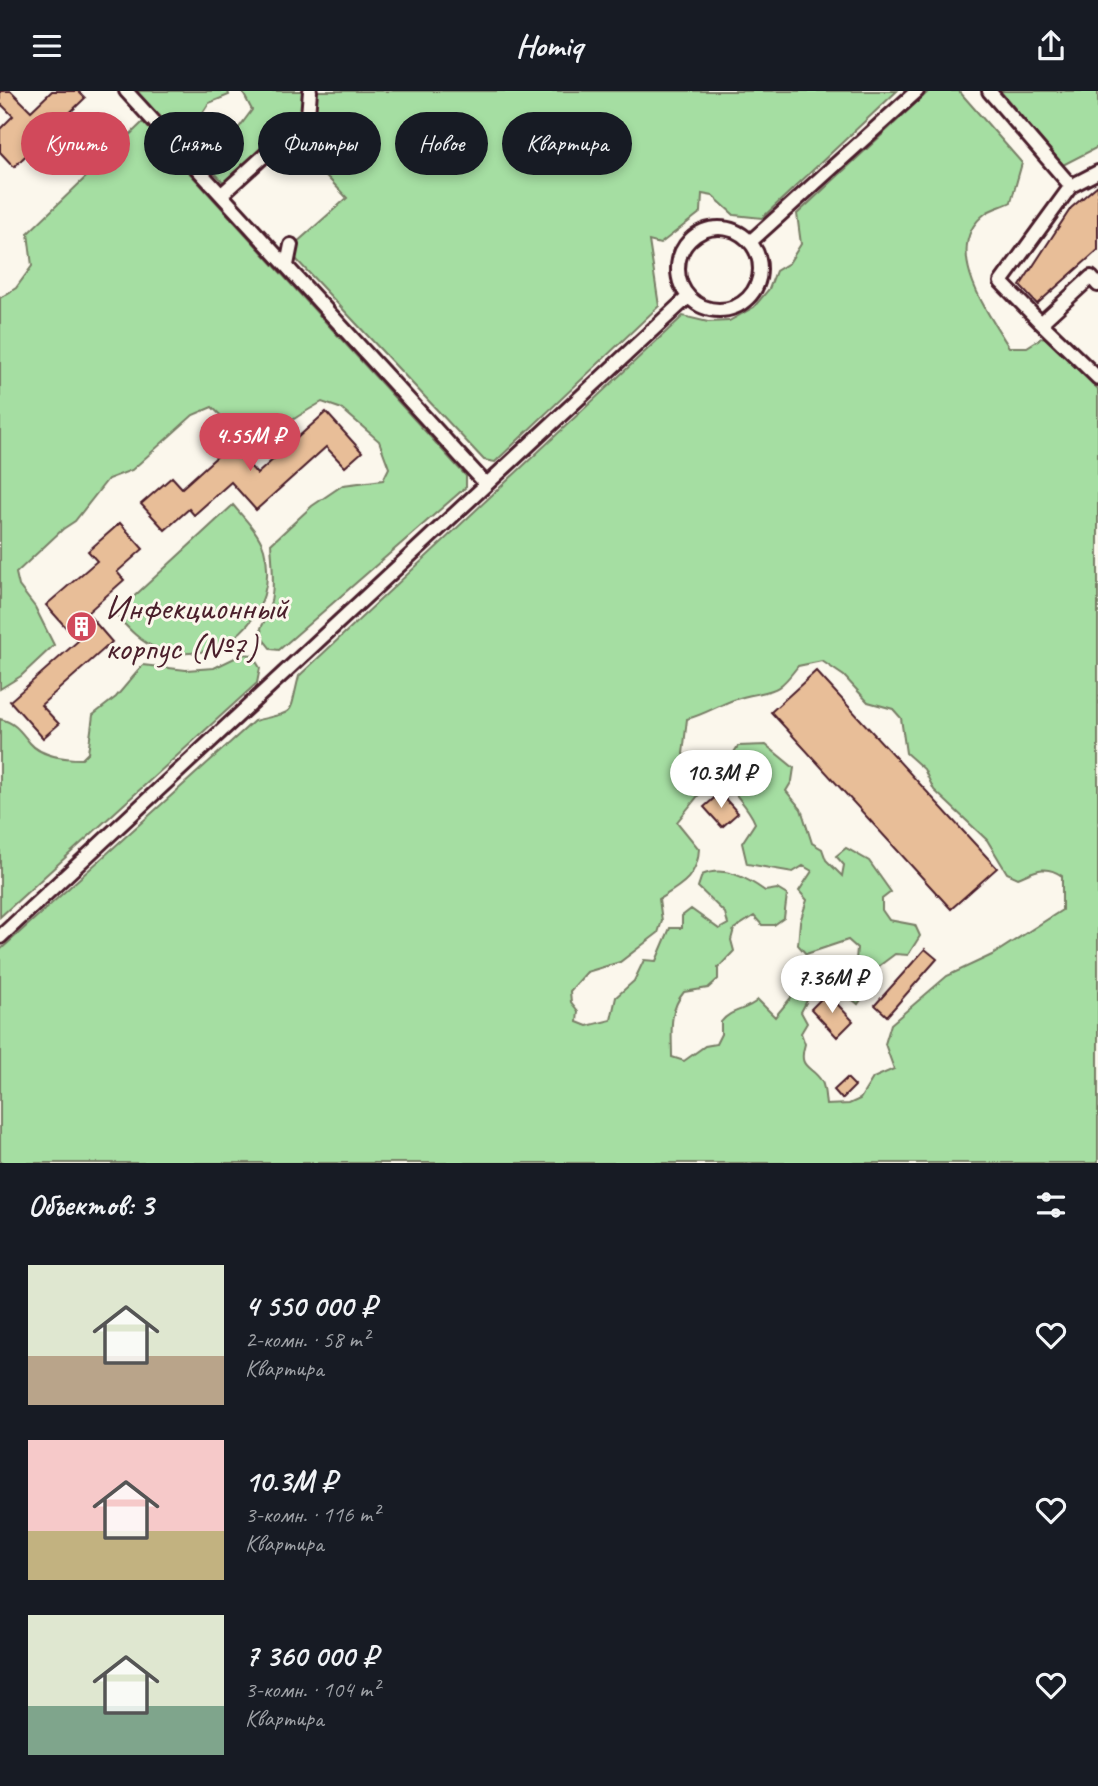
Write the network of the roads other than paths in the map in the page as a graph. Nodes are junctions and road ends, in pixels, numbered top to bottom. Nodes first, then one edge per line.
1 (126, 91) edge
2 (310, 91) edge
3 (917, 91) edge
4 (989, 91) edge
5 (307, 112) edge
6 (258, 161) edge
7 (1098, 172) edge
8 (1071, 186) junction
9 (222, 194) junction
10 (750, 242) junction
11 (291, 245) dead end
12 (287, 265) junction
13 (1098, 285) edge
14 (688, 297) junction
15 (1041, 323) junction
16 (1098, 378) edge
17 (485, 483) junction
18 (0, 937) edge

1 - 9 lane
2 - 5 lane
3 - 10 lane
4 - 8 lane
6 - 9 lane
7 - 8 lane
8 - 15 lane
9 - 12 lane
10 - 14 lane
10 - 14 lane
11 - 12 lane
12 - 17 lane
13 - 15 lane
14 - 17 lane
15 - 16 lane
17 - 18 lane

